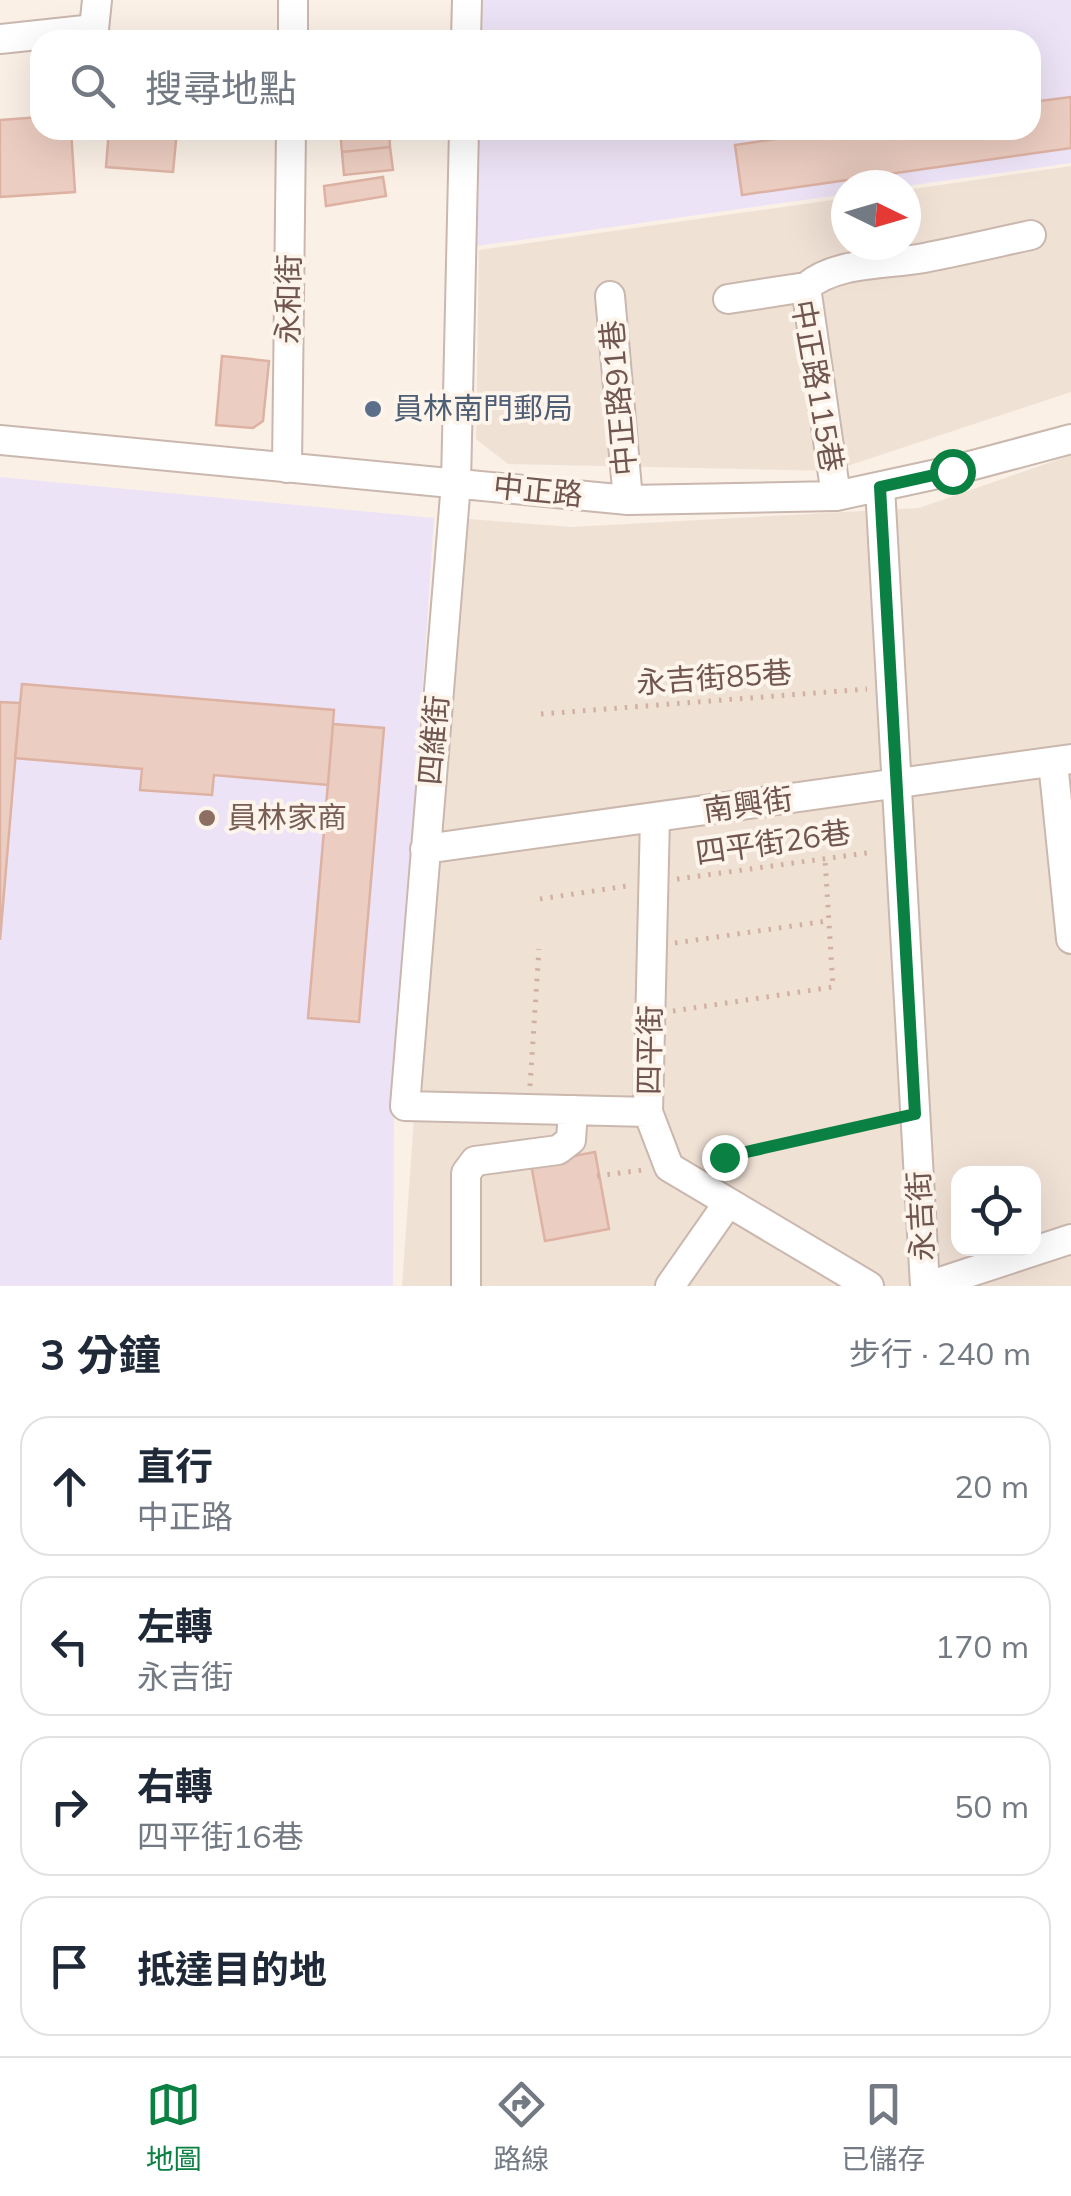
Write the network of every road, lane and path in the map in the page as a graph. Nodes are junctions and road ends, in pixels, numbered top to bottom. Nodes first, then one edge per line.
1 (97, 0) edge
2 (293, 0) edge
3 (467, 0) edge
4 (85, 30) edge
5 (293, 30) edge
6 (466, 30) edge
7 (30, 36) edge
8 (0, 39) edge
9 (292, 140) edge
10 (464, 140) edge
11 (1030, 235) dead end
12 (806, 287) junction
13 (610, 296) dead end
14 (728, 299) dead end
15 (1071, 439) edge
16 (0, 440) edge
17 (287, 468) junction
18 (456, 483) junction
19 (880, 487) junction
20 (836, 496) junction
21 (628, 500) junction
22 (890, 688) junction
23 (541, 714) dead end
24 (1062, 761) edge
25 (896, 784) junction
26 (655, 818) junction
27 (899, 848) junction
28 (425, 849) junction
29 (824, 859) junction
30 (654, 882) junction
31 (540, 899) dead end
32 (828, 921) junction
33 (1071, 939) edge
34 (652, 946) junction
35 (540, 949) dead end
36 (651, 1014) junction
37 (528, 1109) junction
38 (573, 1110) junction
39 (648, 1112) junction
40 (915, 1114) junction
41 (669, 1167) junction
42 (596, 1176) dead end
43 (728, 1203) junction
44 (1071, 1239) edge
45 (466, 1286) edge
46 (670, 1286) edge
47 (869, 1286) edge
48 (926, 1286) edge

1 - 4 street
2 - 5 street
3 - 6 street
7 - 8 street
9 - 17 street, 永和街
10 - 18 street, 四維街
11 - 12 street
12 - 14 street, 中正路115巷
12 - 20 street, 中正路115巷
13 - 21 street, 中正路91巷
15 - 19 street, 中正路
16 - 17 street, 中正路
17 - 18 street, 中正路
18 - 21 street, 中正路
18 - 28 street, 四維街
19 - 20 street, 中正路
19 - 22 street, 永吉街
20 - 21 street, 中正路
22 - 23 path, 永吉街85巷
22 - 25 street, 永吉街
24 - 25 street, 南興街
24 - 33 street
25 - 26 street, 南興街
25 - 27 street, 永吉街
26 - 28 street, 南興街
26 - 30 street, 四平街
27 - 29 path, 四平街26巷
27 - 40 street, 永吉街
28 - 37 street, 四維街
29 - 30 path, 四平街26巷
29 - 32 path
30 - 31 path, 四平街26巷
30 - 34 street, 四平街
32 - 34 path
32 - 36 path
34 - 36 street, 四平街
35 - 37 path
36 - 39 street, 四平街
37 - 38 street, 四維街
38 - 39 street, 四維街
38 - 45 street
39 - 41 street, 四平街
40 - 41 path
40 - 48 street, 永吉街
41 - 42 path
41 - 43 street
43 - 46 street
43 - 47 street
44 - 48 street

